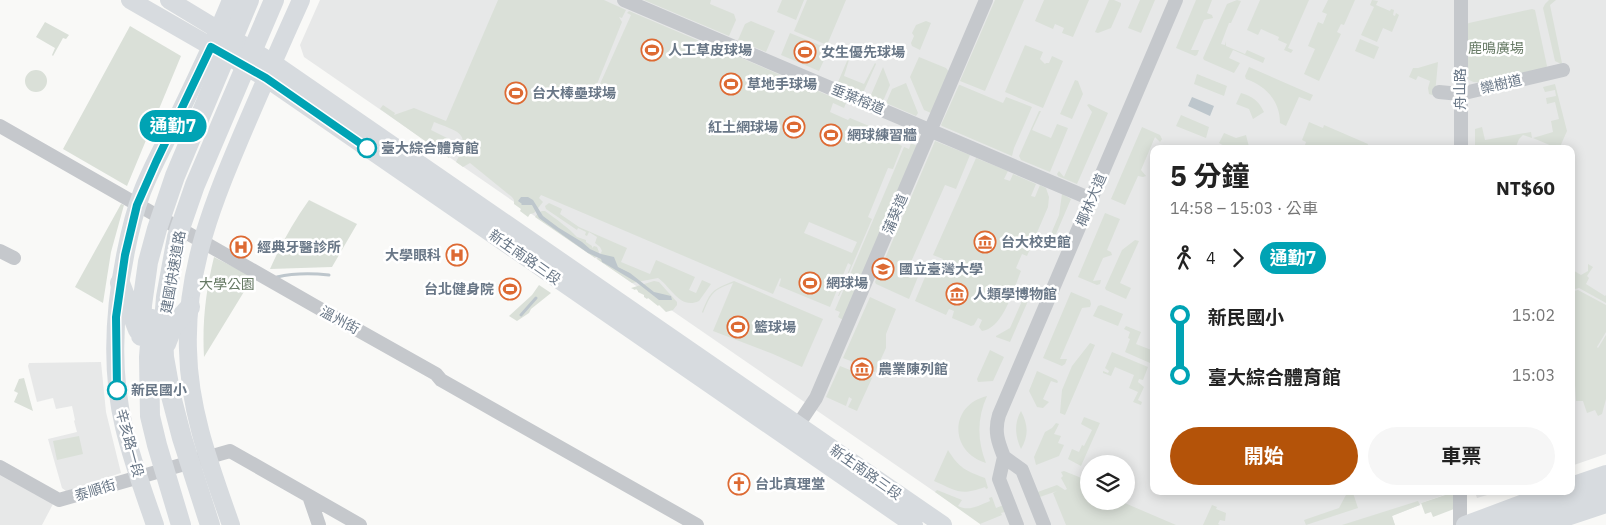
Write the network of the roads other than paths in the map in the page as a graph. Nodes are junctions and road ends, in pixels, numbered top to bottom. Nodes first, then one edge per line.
1 (130, 0) edge
2 (169, 0) edge
3 (231, 0) edge
4 (249, 0) edge
5 (262, 0) edge
6 (274, 0) edge
7 (285, 0) edge
8 (301, 0) edge
9 (624, 0) edge
10 (986, 0) edge
11 (1176, 0) edge
12 (1461, 7) edge
13 (219, 29) junction
14 (211, 47) junction
15 (1562, 70) dead end
16 (270, 71) junction
17 (1439, 92) dead end
18 (1460, 94) junction
19 (0, 126) edge
20 (930, 130) junction
21 (1461, 145) edge
22 (1091, 199) junction
23 (137, 205) junction
24 (201, 242) junction
25 (0, 250) edge
26 (14, 258) dead end
27 (120, 283) junction
28 (190, 307) junction
29 (150, 416) junction
30 (798, 425) junction
31 (182, 438) junction
32 (207, 457) junction
33 (1004, 457) junction
34 (175, 466) junction
35 (0, 467) edge
36 (1606, 474) edge
37 (139, 476) junction
38 (1575, 485) edge
39 (1606, 488) edge
40 (1460, 495) edge
41 (1545, 495) edge
42 (1606, 495) edge
43 (309, 496) junction
44 (1606, 504) edge
45 (155, 525) edge
46 (181, 525) edge
47 (194, 525) edge
48 (210, 525) edge
49 (231, 525) edge
50 (319, 525) edge
51 (360, 525) edge
52 (697, 525) edge
53 (914, 525) edge
54 (943, 525) edge
55 (1017, 525) edge
56 (1044, 525) edge
57 (1460, 525) edge
58 (1465, 525) edge
59 (1500, 525) edge
60 (1519, 525) edge
61 (1544, 525) edge

1 - 14 main road, 新生南路三段
2 - 13 main road, 新生南路三段
3 - 13 main road, 辛亥路一段
4 - 29 highway
5 - 29 highway, 建國快速道路
6 - 31 highway, 建國快速道路
7 - 31 highway
8 - 16 main road
9 - 20 street, 垂葉榕道
10 - 20 street, 蒲葵道
11 - 22 street, 椰林大道
12 - 18 street, 舟山路
13 - 14 main road, 辛亥路一段
13 - 16 main road, 新生南路三段
14 - 16 main road, 新生南路三段
14 - 23 main road, 辛亥路一段
15 - 18 street, 欒樹道
16 - 24 main road
16 - 30 main road, 新生南路三段
16 - 53 main road, 新生南路三段
17 - 18 street, 欒樹道
18 - 21 street, 舟山路
19 - 23 street, 溫州街
20 - 22 street, 垂葉榕道
20 - 30 street, 蒲葵道
22 - 33 street, 椰林大道
23 - 24 street, 溫州街
23 - 27 main road, 辛亥路一段
24 - 28 main road
24 - 52 street, 溫州街
25 - 26 street
27 - 34 highway
27 - 37 main road, 辛亥路一段
28 - 32 main road
28 - 34 highway
29 - 46 highway, 建國快速道路
30 - 54 main road, 新生南路三段
31 - 48 highway, 建國快速道路
32 - 34 street, 泰順街
32 - 43 street, 泰順街
32 - 49 main road
33 - 55 street
33 - 56 street
34 - 37 street, 泰順街
34 - 47 highway
35 - 37 street, 泰順街
36 - 38 main road
37 - 45 main road, 辛亥路一段
39 - 59 main road
40 - 57 street
41 - 58 main road
42 - 60 main road
43 - 50 street
43 - 51 street, 泰順街
44 - 61 main road

